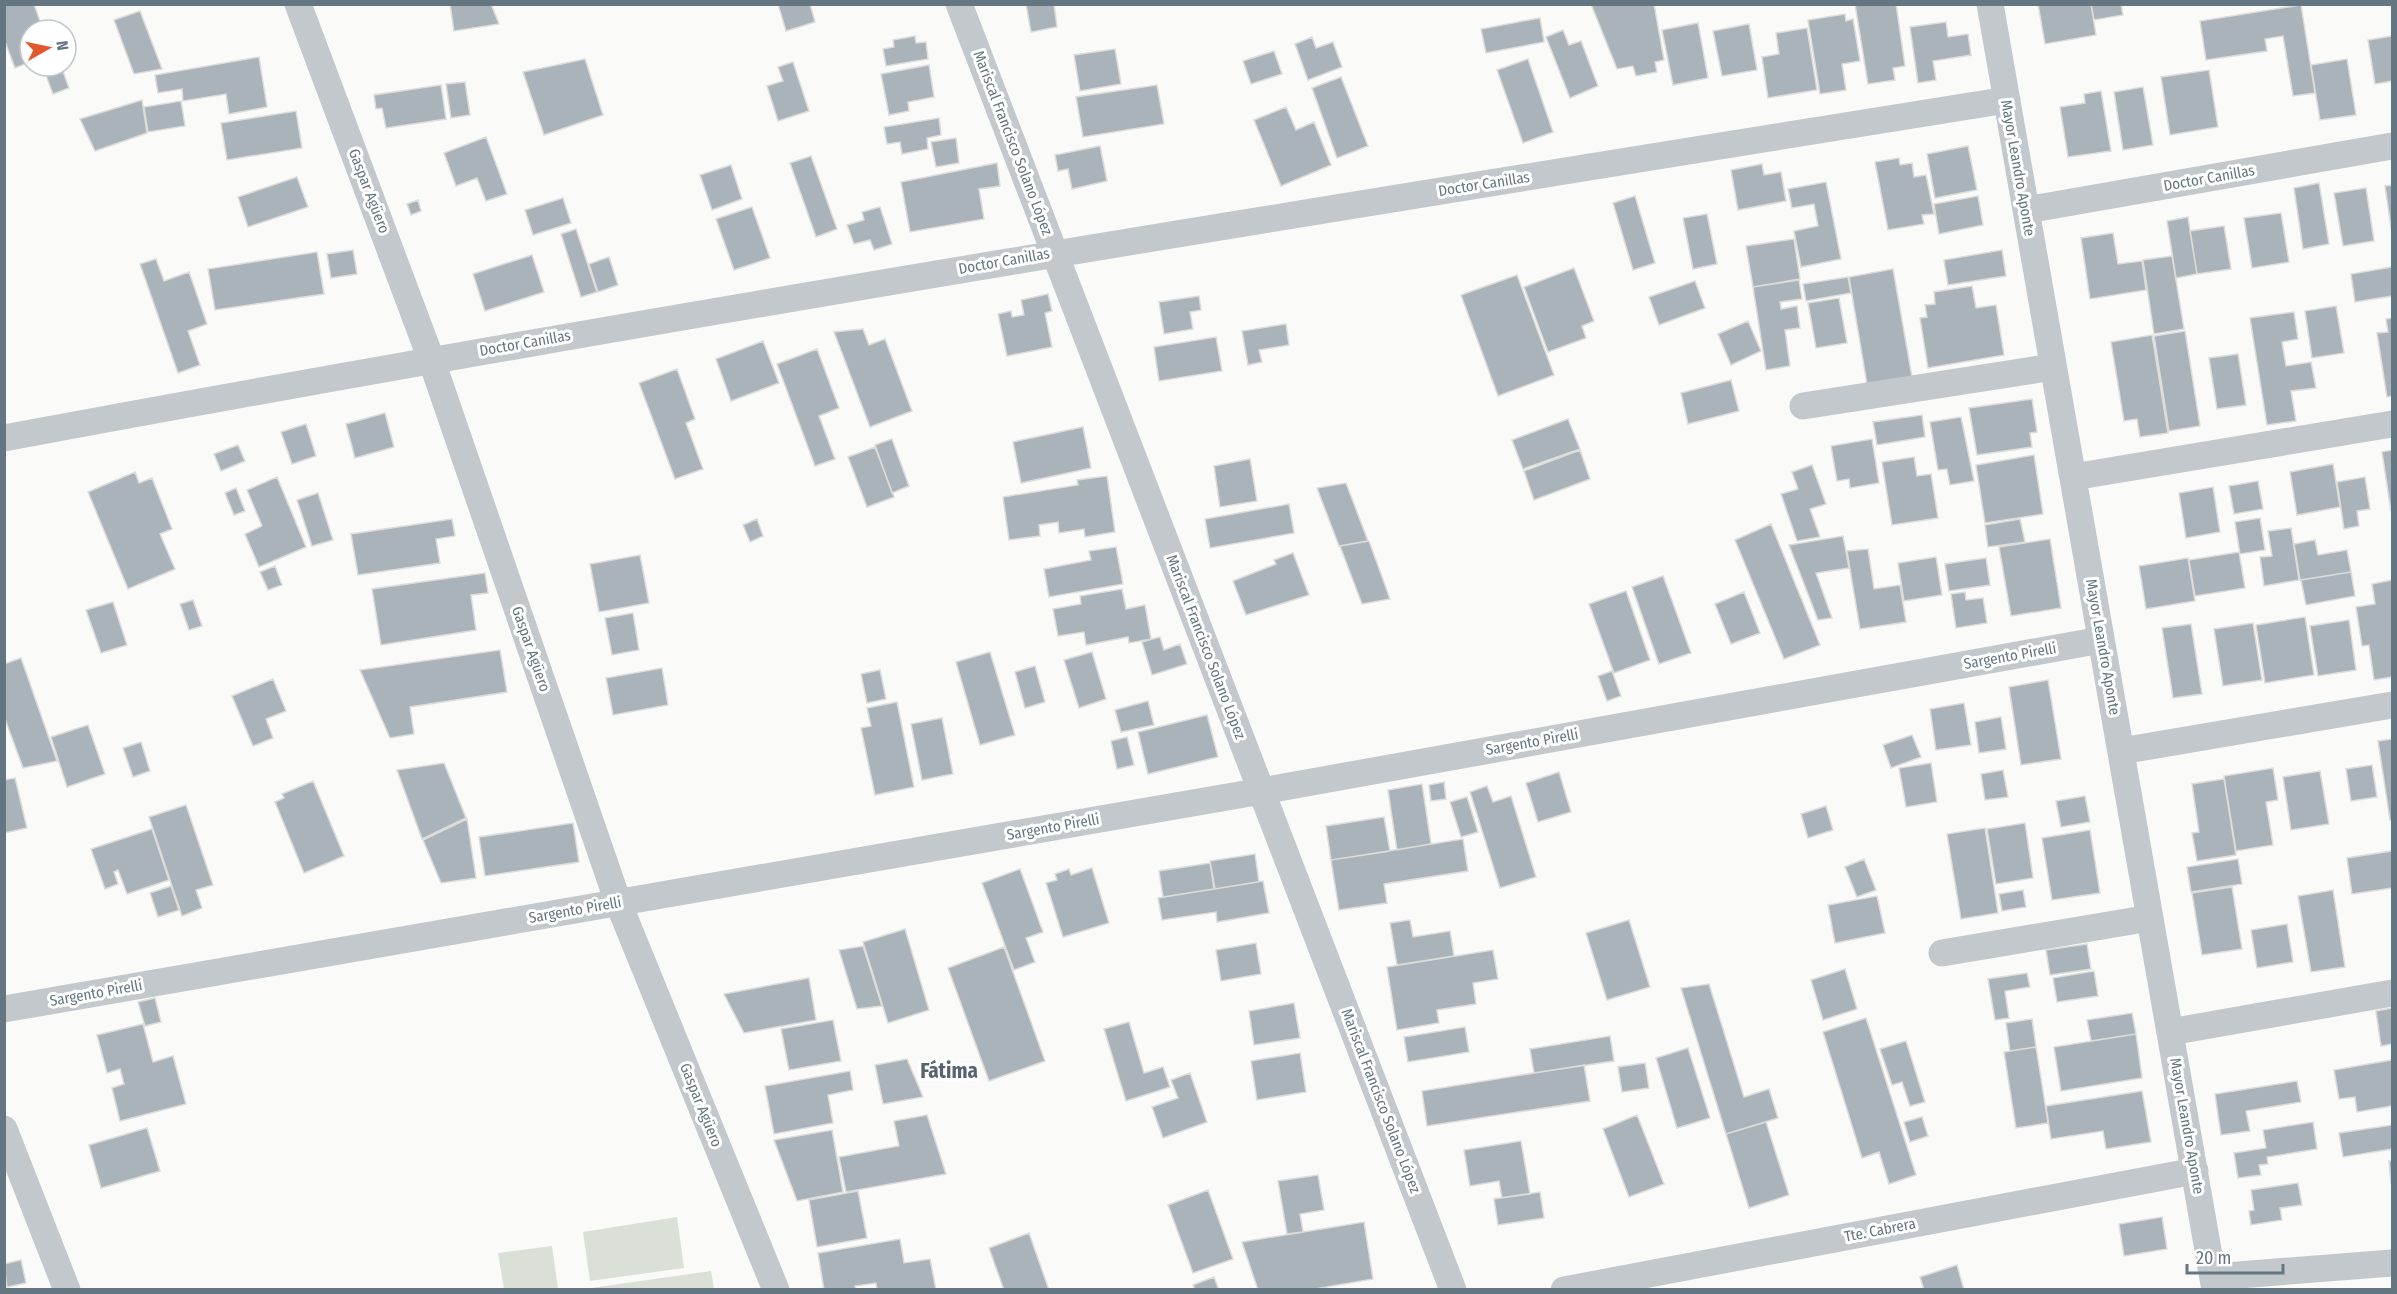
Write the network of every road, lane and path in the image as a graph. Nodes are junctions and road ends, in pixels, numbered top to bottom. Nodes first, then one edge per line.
1 (298, 4) edge
2 (959, 4) edge
3 (1990, 4) edge
4 (2007, 100) junction
5 (2392, 146) edge
6 (2026, 210) junction
7 (1055, 253) junction
8 (431, 358) junction
9 (2053, 367) junction
10 (1803, 406) dead end
11 (2392, 424) edge
12 (4, 438) edge
13 (2073, 477) junction
14 (2101, 640) junction
15 (2392, 705) edge
16 (2121, 751) junction
17 (1262, 791) junction
18 (618, 902) junction
19 (2150, 918) junction
20 (1942, 953) dead end
21 (2392, 993) edge
22 (4, 1009) edge
23 (2170, 1032) junction
24 (4, 1129) edge
25 (2195, 1171) junction
26 (2392, 1263) edge
27 (2214, 1283) edge
28 (66, 1290) edge
29 (776, 1290) edge
30 (1453, 1290) edge
31 (1564, 1290) edge

1 - 8 street, Gaspar Agüero
2 - 7 street, Mariscal Francisco Solano López
3 - 4 street, Mayor Leandro Aponte
4 - 6 street, Mayor Leandro Aponte
4 - 7 street, Doctor Canillas
5 - 6 street, Doctor Canillas
6 - 9 street, Mayor Leandro Aponte
7 - 8 street, Doctor Canillas
7 - 17 street, Mariscal Francisco Solano López
8 - 12 street, Doctor Canillas
8 - 18 street, Gaspar Agüero
9 - 10 street
9 - 13 street, Mayor Leandro Aponte
11 - 13 street
13 - 14 street, Mayor Leandro Aponte
14 - 16 street, Mayor Leandro Aponte
14 - 17 street, Sargento Pirelli
15 - 16 street
16 - 19 street, Mayor Leandro Aponte
17 - 18 street, Sargento Pirelli
17 - 30 street, Mariscal Francisco Solano López
18 - 22 street, Sargento Pirelli
18 - 29 street, Gaspar Agüero
19 - 20 street
19 - 23 street, Mayor Leandro Aponte
21 - 23 street
23 - 25 street, Mayor Leandro Aponte
24 - 28 street
25 - 27 street, Mayor Leandro Aponte
25 - 31 street, Tte. Cabrera
26 - 27 street

